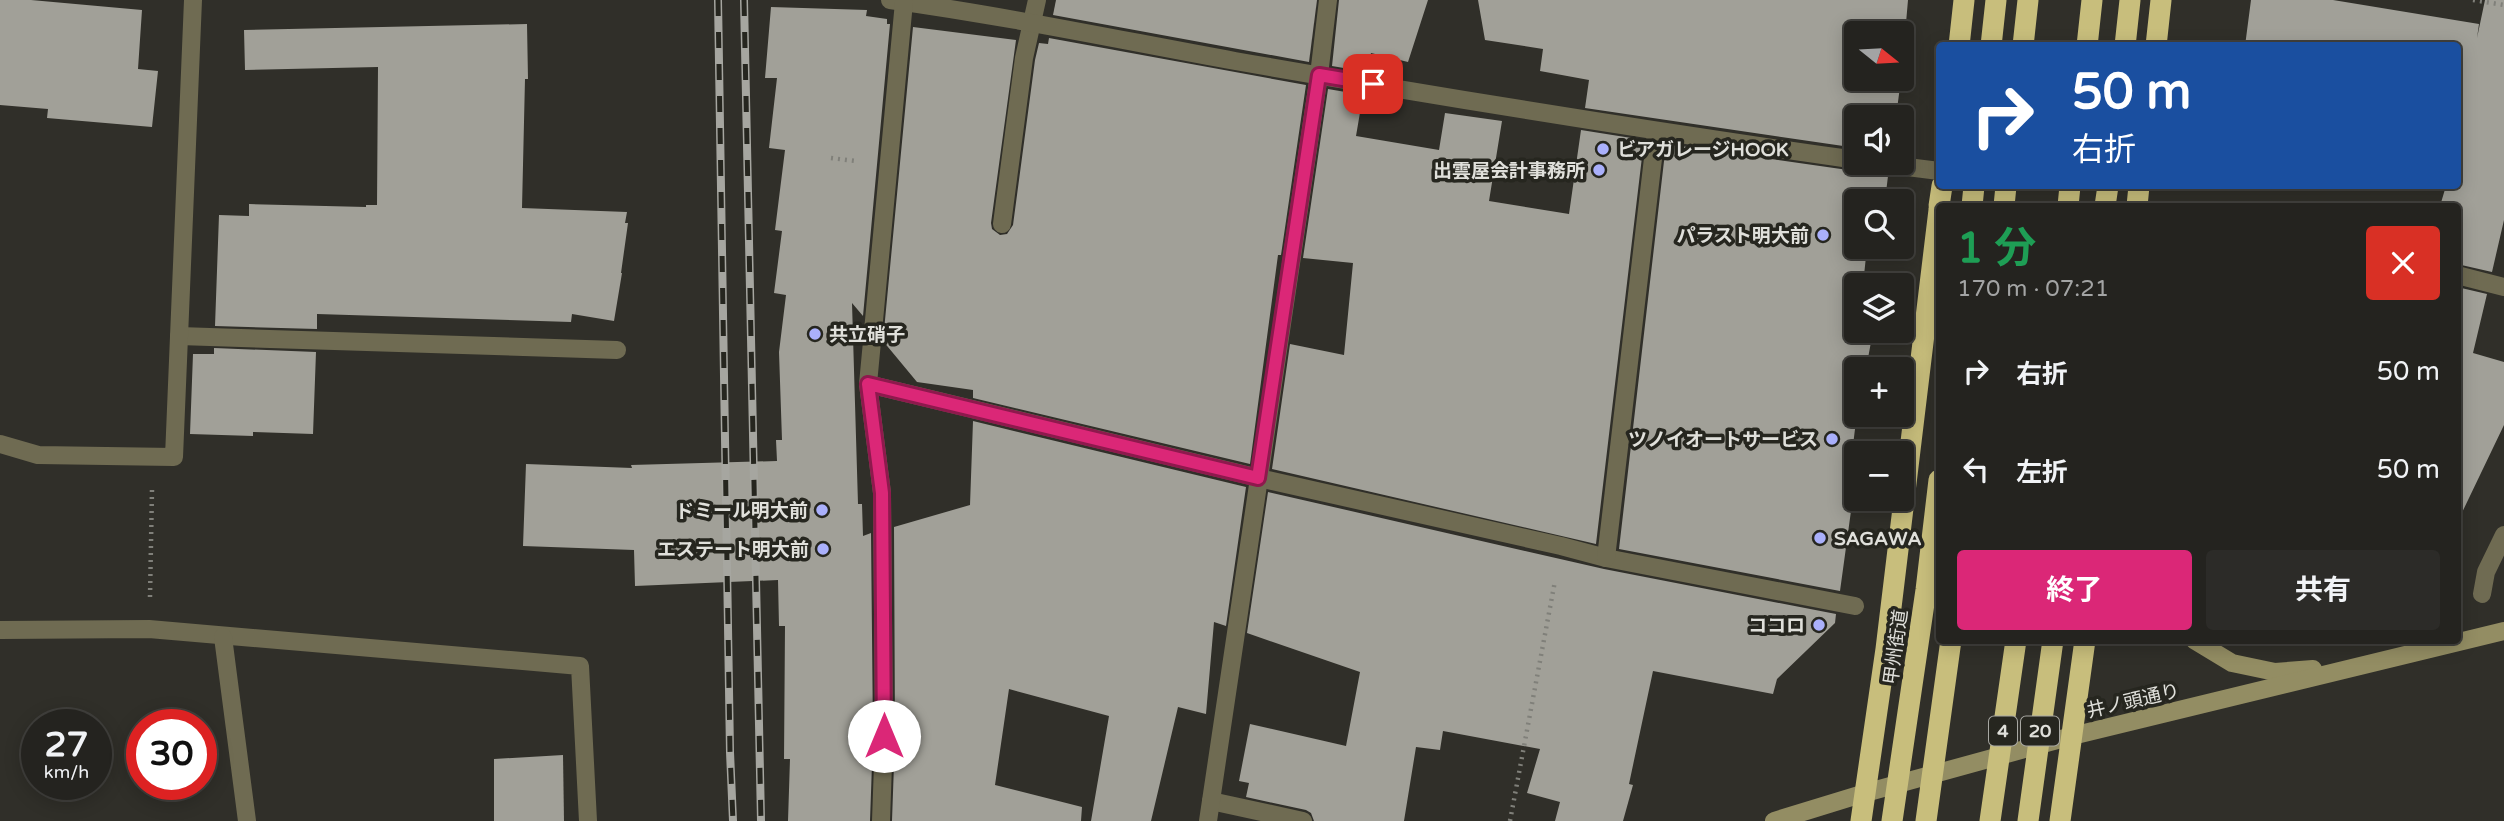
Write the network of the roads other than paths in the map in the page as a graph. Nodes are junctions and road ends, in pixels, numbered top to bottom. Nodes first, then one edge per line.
1 (193, 0) edge
2 (1037, 0) edge
3 (1328, 0) edge
4 (1964, 0) edge
5 (1996, 0) edge
6 (2028, 0) edge
7 (2092, 0) edge
8 (2130, 0) edge
9 (2161, 0) edge
10 (897, 1) edge
11 (1033, 23) junction
12 (1959, 42) edge
13 (1991, 42) edge
14 (2023, 42) edge
15 (2087, 42) edge
16 (2125, 42) edge
17 (2156, 42) edge
18 (1319, 75) junction
19 (1656, 132) junction
20 (1844, 158) edge
21 (1914, 168) edge
22 (1936, 172) edge
23 (1002, 224) dead end
24 (1936, 233) edge
25 (2461, 276) edge
26 (2504, 287) edge
27 (179, 336) junction
28 (617, 350) dead end
29 (868, 384) junction
30 (0, 444) edge
31 (1258, 478) junction
32 (1936, 505) edge
33 (2504, 535) edge
34 (1606, 558) junction
35 (2482, 594) dead end
36 (1855, 606) dead end
37 (0, 630) edge
38 (2504, 631) edge
39 (223, 637) junction
40 (2461, 641) edge
41 (1950, 644) edge
42 (2015, 644) edge
43 (2052, 644) edge
44 (2084, 644) edge
45 (2201, 644) edge
46 (2451, 644) edge
47 (2385, 660) junction
48 (2071, 736) junction
49 (1865, 793) junction
50 (1211, 801) junction
51 (247, 821) edge
52 (588, 821) edge
53 (881, 821) edge
54 (1208, 821) edge
55 (1303, 821) edge
56 (1774, 821) edge
57 (1861, 821) edge
58 (1892, 821) edge
59 (1926, 821) edge
60 (1990, 821) edge
61 (2028, 821) edge
62 (2060, 821) edge

1 - 27 street
2 - 11 street
3 - 18 street
4 - 12 highway
5 - 13 highway
6 - 14 highway
7 - 15 highway
8 - 16 highway
9 - 17 highway
10 - 11 street
10 - 29 street
11 - 18 street
11 - 23 street
18 - 19 street
18 - 31 street
19 - 20 street
19 - 34 street
21 - 22 street
24 - 49 highway
25 - 26 street
27 - 28 street
27 - 30 street
29 - 31 street
29 - 53 street
31 - 34 street
31 - 50 street
32 - 58 highway, 甲州街道, bridge
33 - 35 street
34 - 36 street
37 - 39 street
38 - 40 main road, 井ノ頭通り
39 - 51 street
39 - 52 street
41 - 59 highway, bridge
42 - 60 highway, 4, bridge
43 - 61 highway, 20, bridge
44 - 48 highway
45 - 47 main road
46 - 47 main road, 井ノ頭通り
47 - 48 main road, 井ノ頭通り
48 - 49 main road, 井ノ頭通り
48 - 62 highway
49 - 56 main road, 井ノ頭通り
49 - 57 highway
50 - 54 street
50 - 55 street

